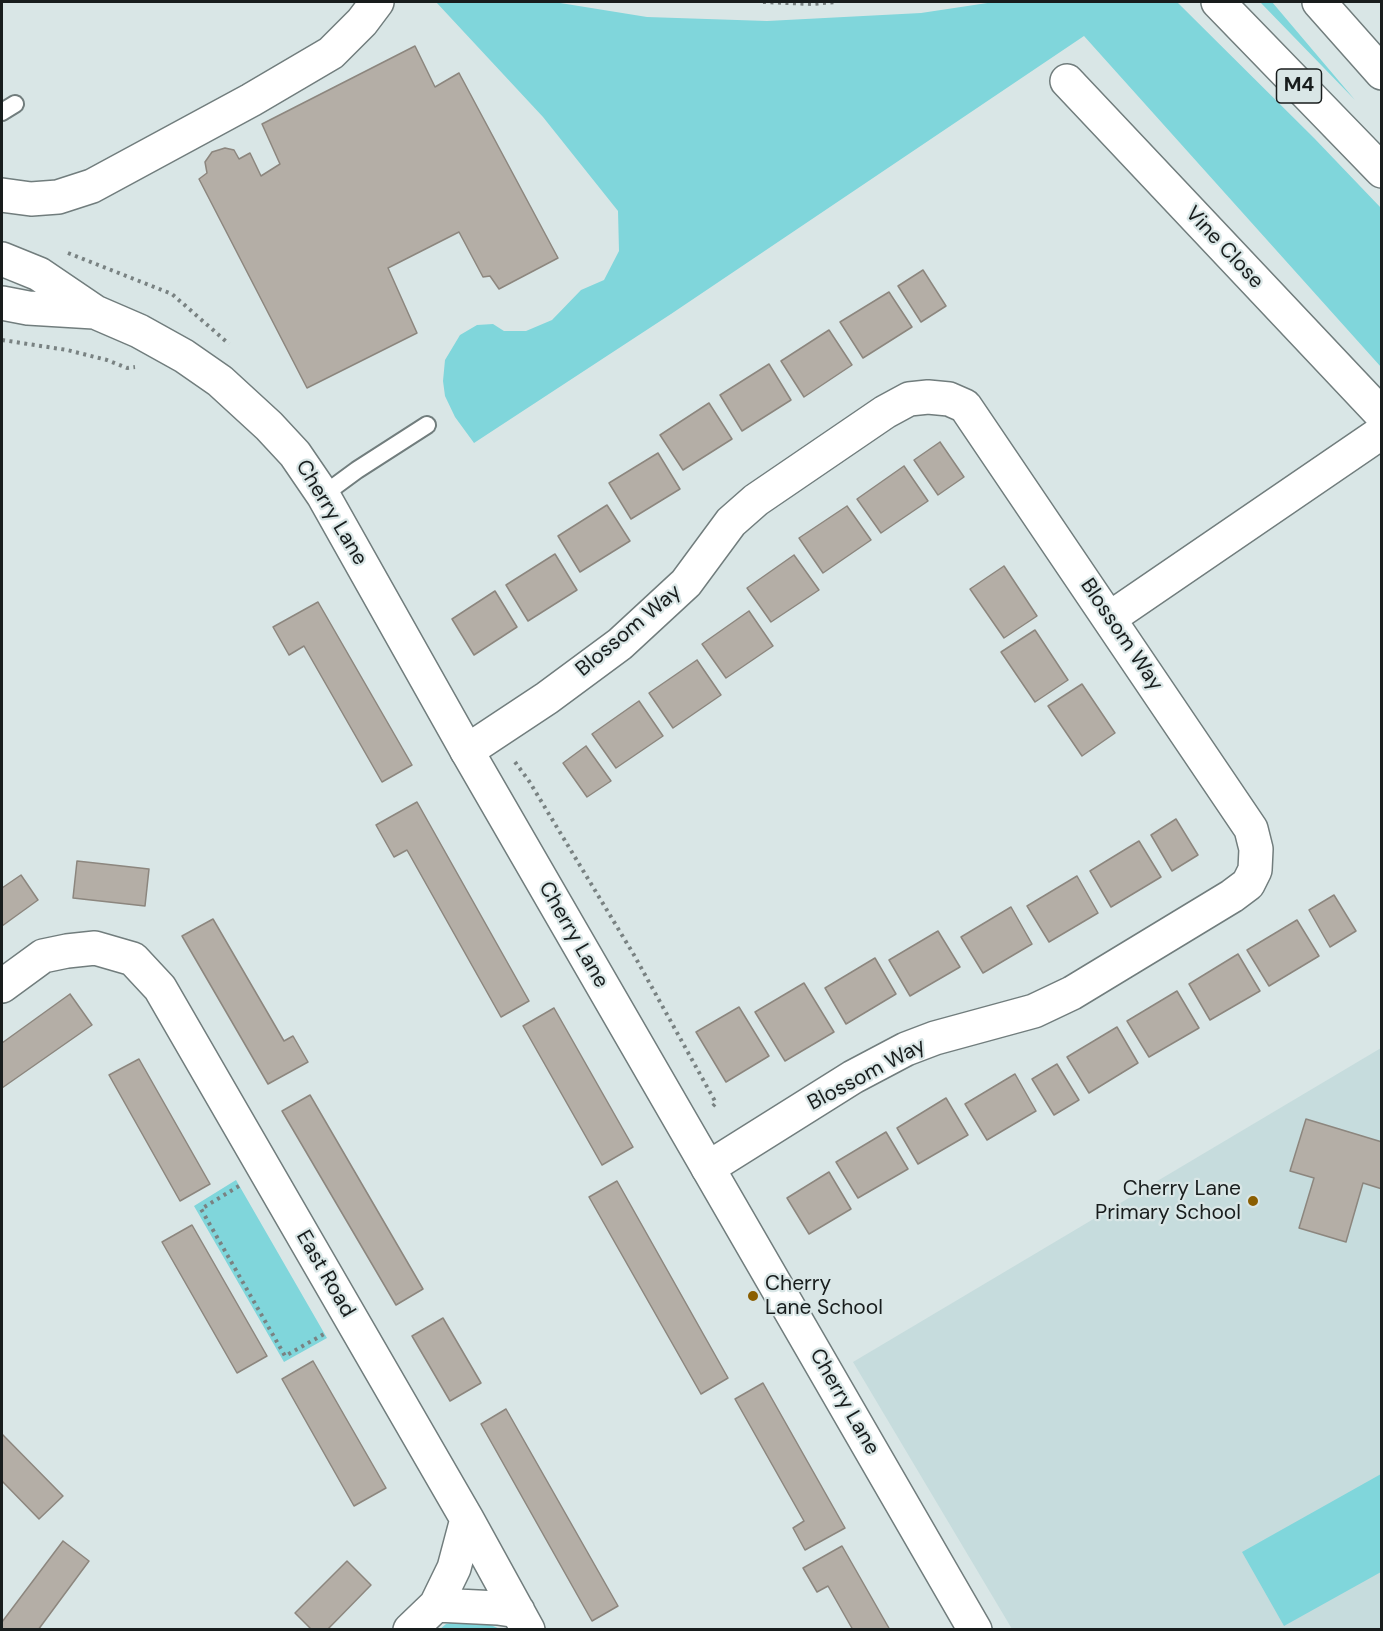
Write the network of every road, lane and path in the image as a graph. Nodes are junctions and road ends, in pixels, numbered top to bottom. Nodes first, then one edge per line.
1 (377, 2) edge
2 (763, 2) edge
3 (836, 2) edge
4 (1218, 2) edge
5 (1319, 2) edge
6 (1382, 73) edge
7 (1067, 81) dead end
8 (1382, 171) edge
9 (2, 195) edge
10 (2, 259) edge
11 (2, 303) edge
12 (95, 312) junction
13 (1382, 415) edge
14 (427, 425) dead end
15 (1382, 432) edge
16 (323, 495) junction
17 (1110, 618) junction
18 (467, 751) junction
19 (515, 762) dead end
20 (2, 986) edge
21 (717, 1116) dead end
22 (708, 1168) junction
23 (265, 1171) junction
24 (351, 1319) junction
25 (467, 1519) junction
26 (436, 1605) junction
27 (523, 1620) edge
28 (410, 1629) edge
29 (975, 1629) edge

1 - 9 main road
2 - 3 path
4 - 8 main road, M4
5 - 6 main road
7 - 13 main road, Vine Close
10 - 12 main road, Cherry Lane
11 - 12 main road, Cherry Lane
12 - 16 main road, Cherry Lane
14 - 16 lane
15 - 17 main road
16 - 18 main road, Cherry Lane
17 - 18 main road, Blossom Way
17 - 22 main road, Blossom Way
18 - 22 main road, Cherry Lane
19 - 21 path
20 - 23 main road, East Road
22 - 29 main road, Cherry Lane
23 - 24 main road, East Road
23 - 24 path
24 - 25 main road, East Road
25 - 26 main road
25 - 27 main road, East Road
26 - 27 main road
26 - 28 main road

